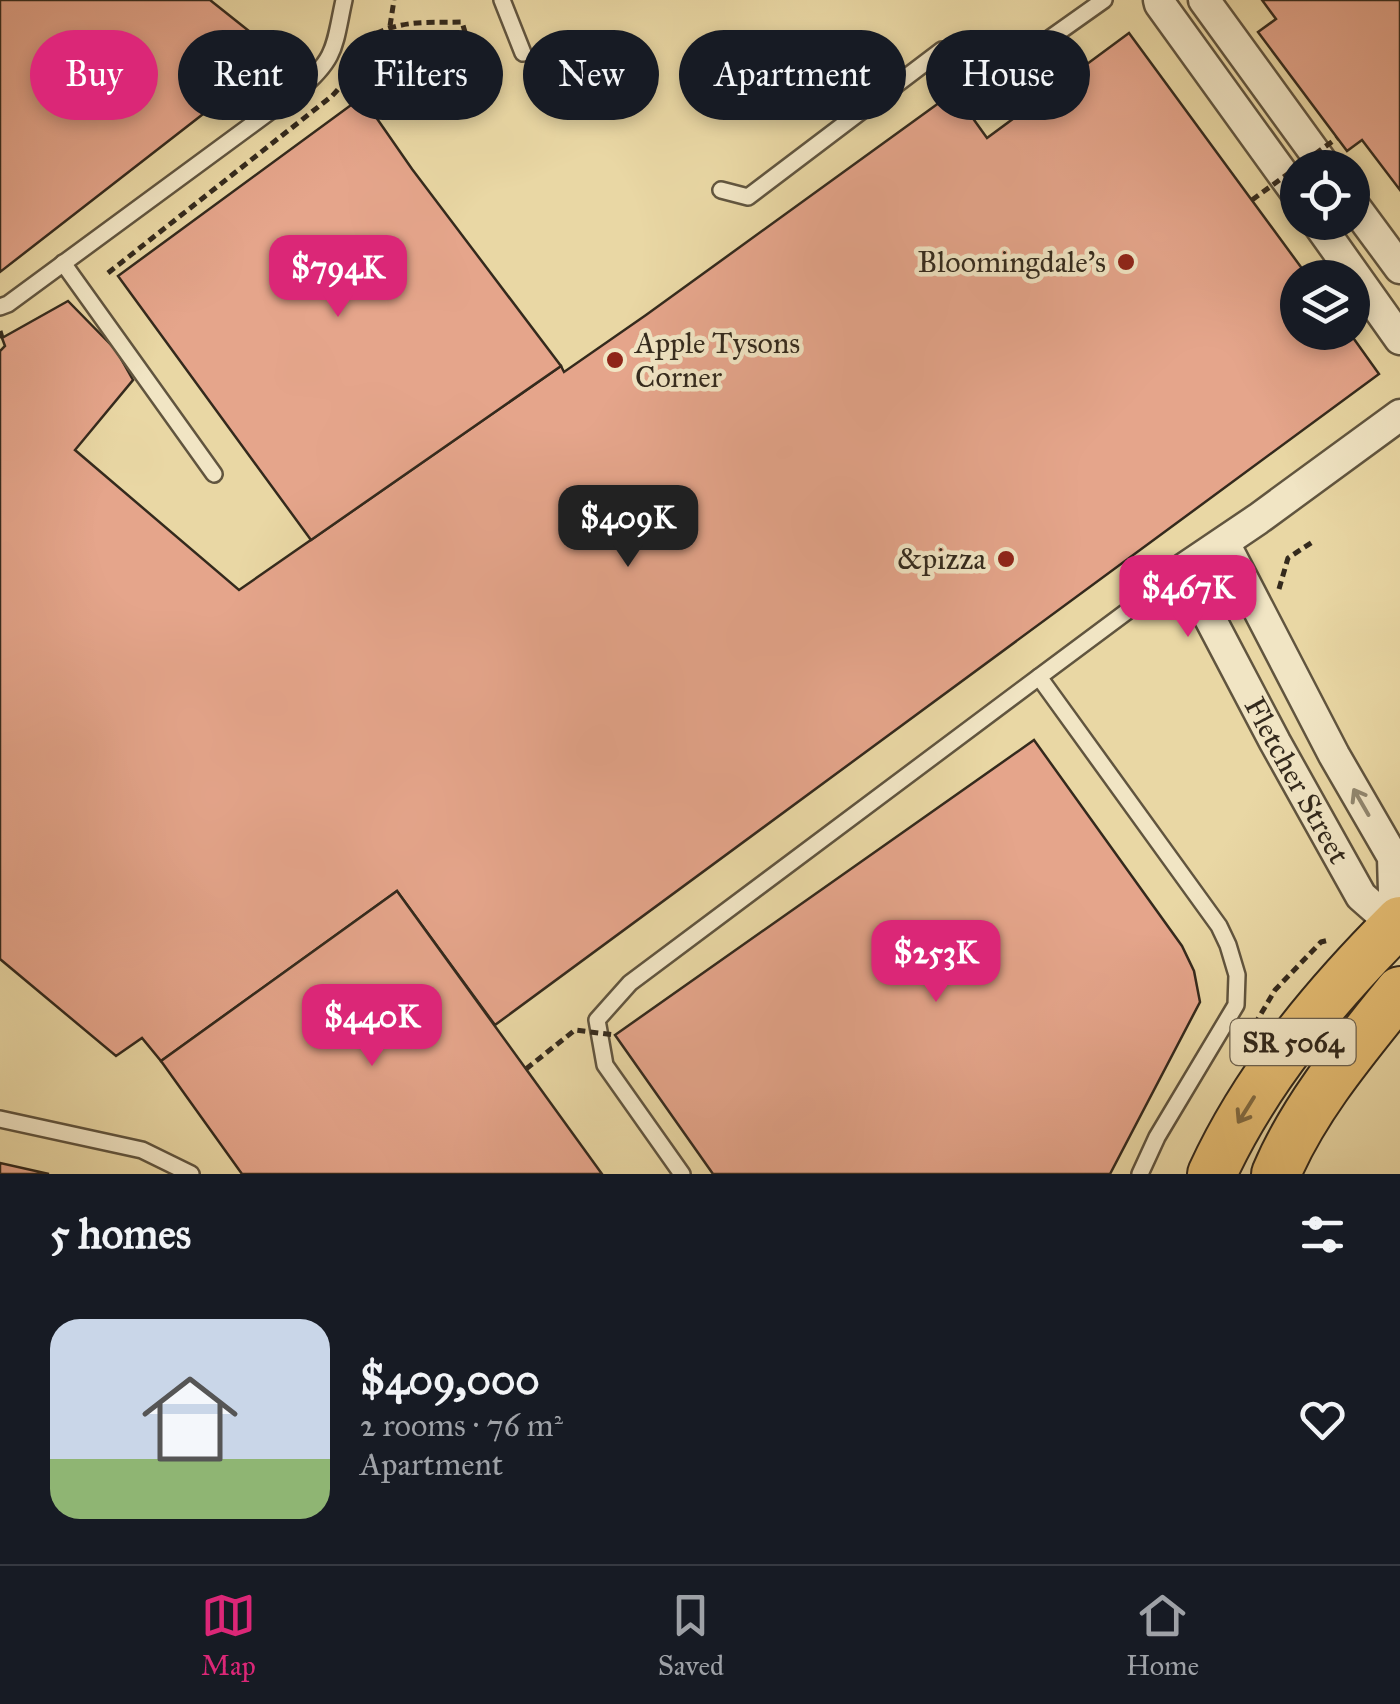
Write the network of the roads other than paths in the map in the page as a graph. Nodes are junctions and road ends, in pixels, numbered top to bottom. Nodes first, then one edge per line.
1 (344, 0) edge
2 (502, 0) edge
3 (1104, 0) edge
4 (1159, 0) edge
5 (1204, 0) edge
6 (523, 53) dead end
7 (1313, 150) edge
8 (1280, 171) edge
9 (720, 190) dead end
10 (1370, 228) edge
11 (1330, 240) edge
12 (63, 264) junction
13 (1400, 268) edge
14 (0, 307) edge
15 (1400, 339) edge
16 (1400, 416) edge
17 (214, 474) dead end
18 (1224, 542) junction
19 (1184, 569) junction
20 (1039, 677) junction
21 (1398, 927) edge
22 (1400, 991) edge
23 (0, 1119) edge
24 (191, 1174) edge
25 (682, 1174) edge
26 (1140, 1174) edge
27 (1212, 1174) edge
28 (1276, 1174) edge

1 - 12 lane
2 - 6 lane
3 - 9 lane
4 - 8 street
5 - 7 street
10 - 13 street
11 - 15 street
12 - 14 lane
12 - 17 lane
16 - 18 street
18 - 19 street
21 -> 18 street, Fletcher Street
19 - 20 lane
19 - 21 street, Fletcher Street
20 - 25 lane
20 - 26 lane
21 -> 27 main road, SR 5064
22 - 28 main road, SR 5064
23 - 24 lane

